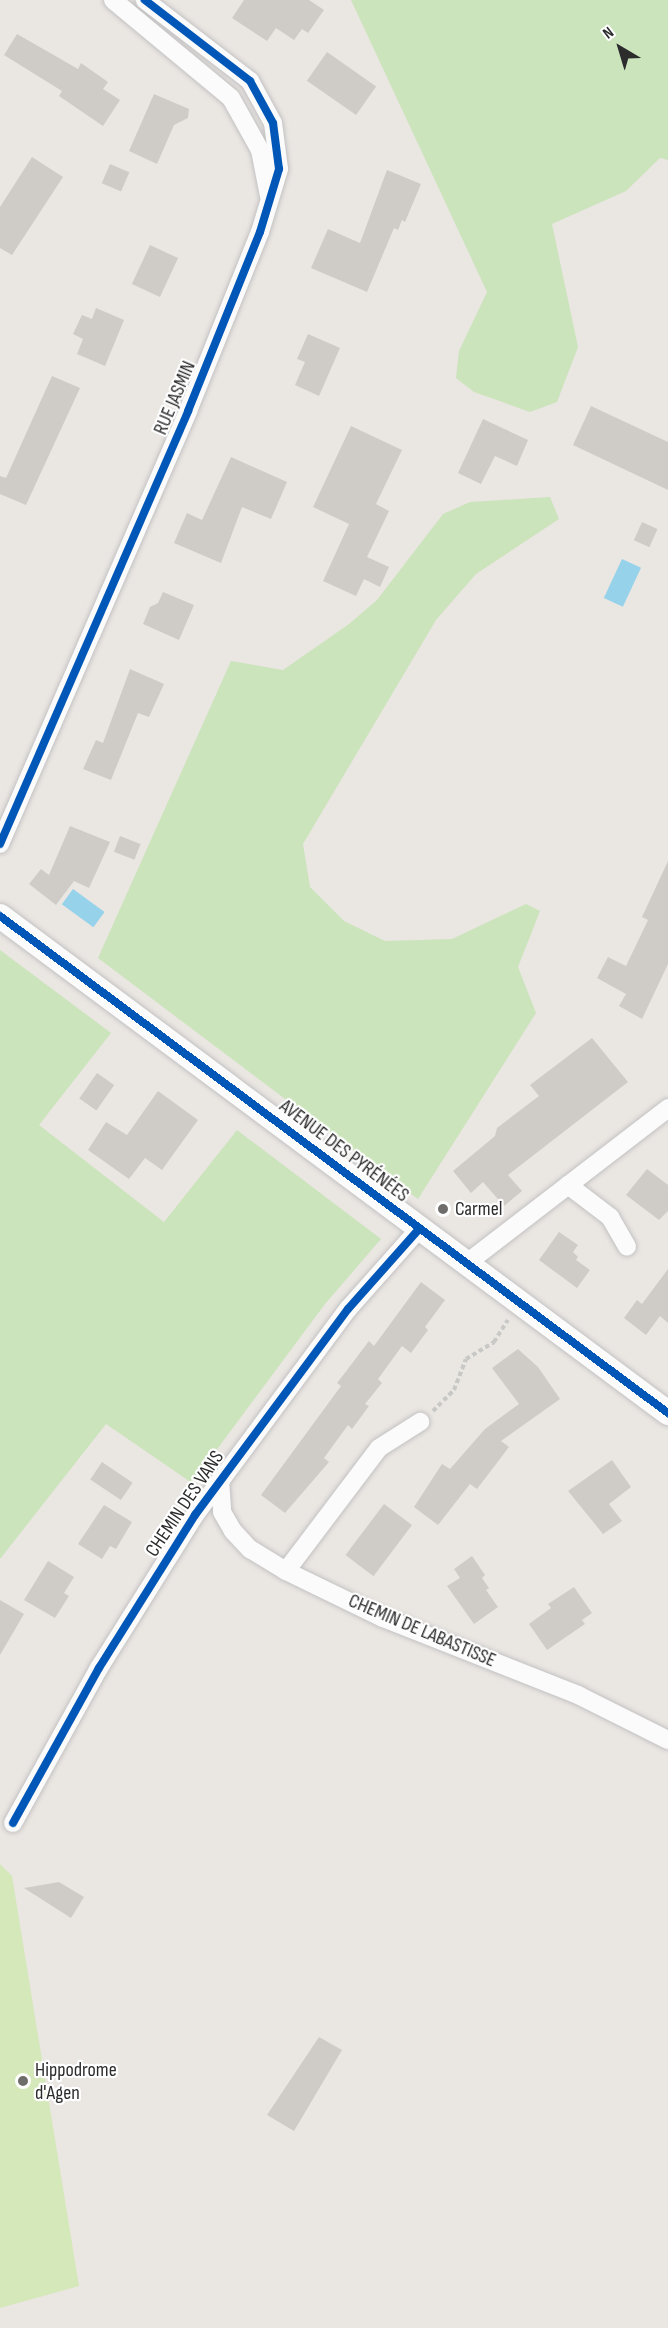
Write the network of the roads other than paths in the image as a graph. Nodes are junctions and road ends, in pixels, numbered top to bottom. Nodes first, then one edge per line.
1 (113, 0) edge
2 (145, 0) edge
3 (270, 204) junction
4 (0, 844) edge
5 (0, 916) edge
6 (668, 1108) edge
7 (568, 1185) junction
8 (420, 1228) junction
9 (627, 1247) dead end
10 (467, 1263) junction
11 (668, 1413) edge
12 (420, 1422) road end
13 (220, 1480) junction
14 (286, 1571) junction
15 (668, 1740) edge
16 (13, 1823) dead end

1 - 3 street
2 - 3 street, RUE JASMIN
3 - 4 street, RUE JASMIN
5 - 8 main road, AVENUE DES PYRÉNÉES
6 - 7 street
7 - 9 street
7 - 10 street
8 - 10 main road, AVENUE DES PYRÉNÉES
8 - 13 street, CHEMIN DES VANS
10 - 11 main road, AVENUE DES PYRÉNÉES
12 - 14 street
13 - 14 street, CHEMIN DE LABASTISSE
13 - 16 street, CHEMIN DES VANS
14 - 15 street, CHEMIN DE LABASTISSE

